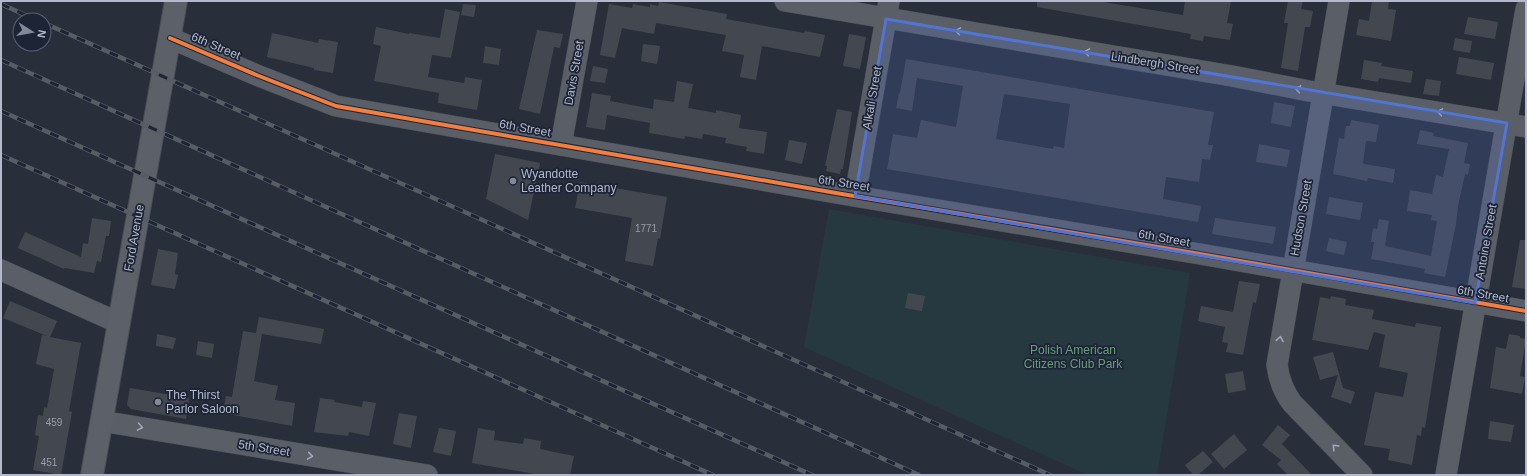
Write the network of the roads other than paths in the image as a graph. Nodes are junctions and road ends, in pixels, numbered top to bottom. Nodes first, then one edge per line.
1 (176, 1) edge
2 (587, 1) edge
3 (784, 1) edge
4 (1339, 1) edge
5 (1526, 9) edge
6 (888, 10) edge
7 (170, 38) junction
8 (1322, 93) junction
9 (1516, 125) edge
10 (561, 145) junction
11 (855, 196) junction
12 (1, 270) edge
13 (1292, 270) junction
14 (1476, 303) junction
15 (1526, 312) edge
16 (119, 323) junction
17 (102, 421) junction
18 (92, 475) edge
19 (427, 475) edge
20 (1362, 475) edge
21 (1446, 475) edge

1 - 7 main road, Ford Avenue
2 - 10 street, Davis Street
3 - 6 street, Lindbergh Street
4 - 8 street, Hudson Street
5 - 9 street, Antoine Street
8 -> 6 street, Lindbergh Street
6 - 11 street, Alkali Street
7 - 10 street, 6th Street
7 - 16 main road, Ford Avenue
9 -> 8 street, Lindbergh Street
8 - 13 street, Hudson Street
9 - 14 street, Antoine Street
10 - 11 street, 6th Street
11 - 13 street, 6th Street
12 - 16 street
13 - 14 street, 6th Street
20 -> 13 street, Hudson Street
14 - 15 street, 6th Street
14 - 21 street, Antoine Street
16 - 17 main road, Ford Avenue
17 - 18 main road, Ford Avenue
17 -> 19 street, 5th Street

